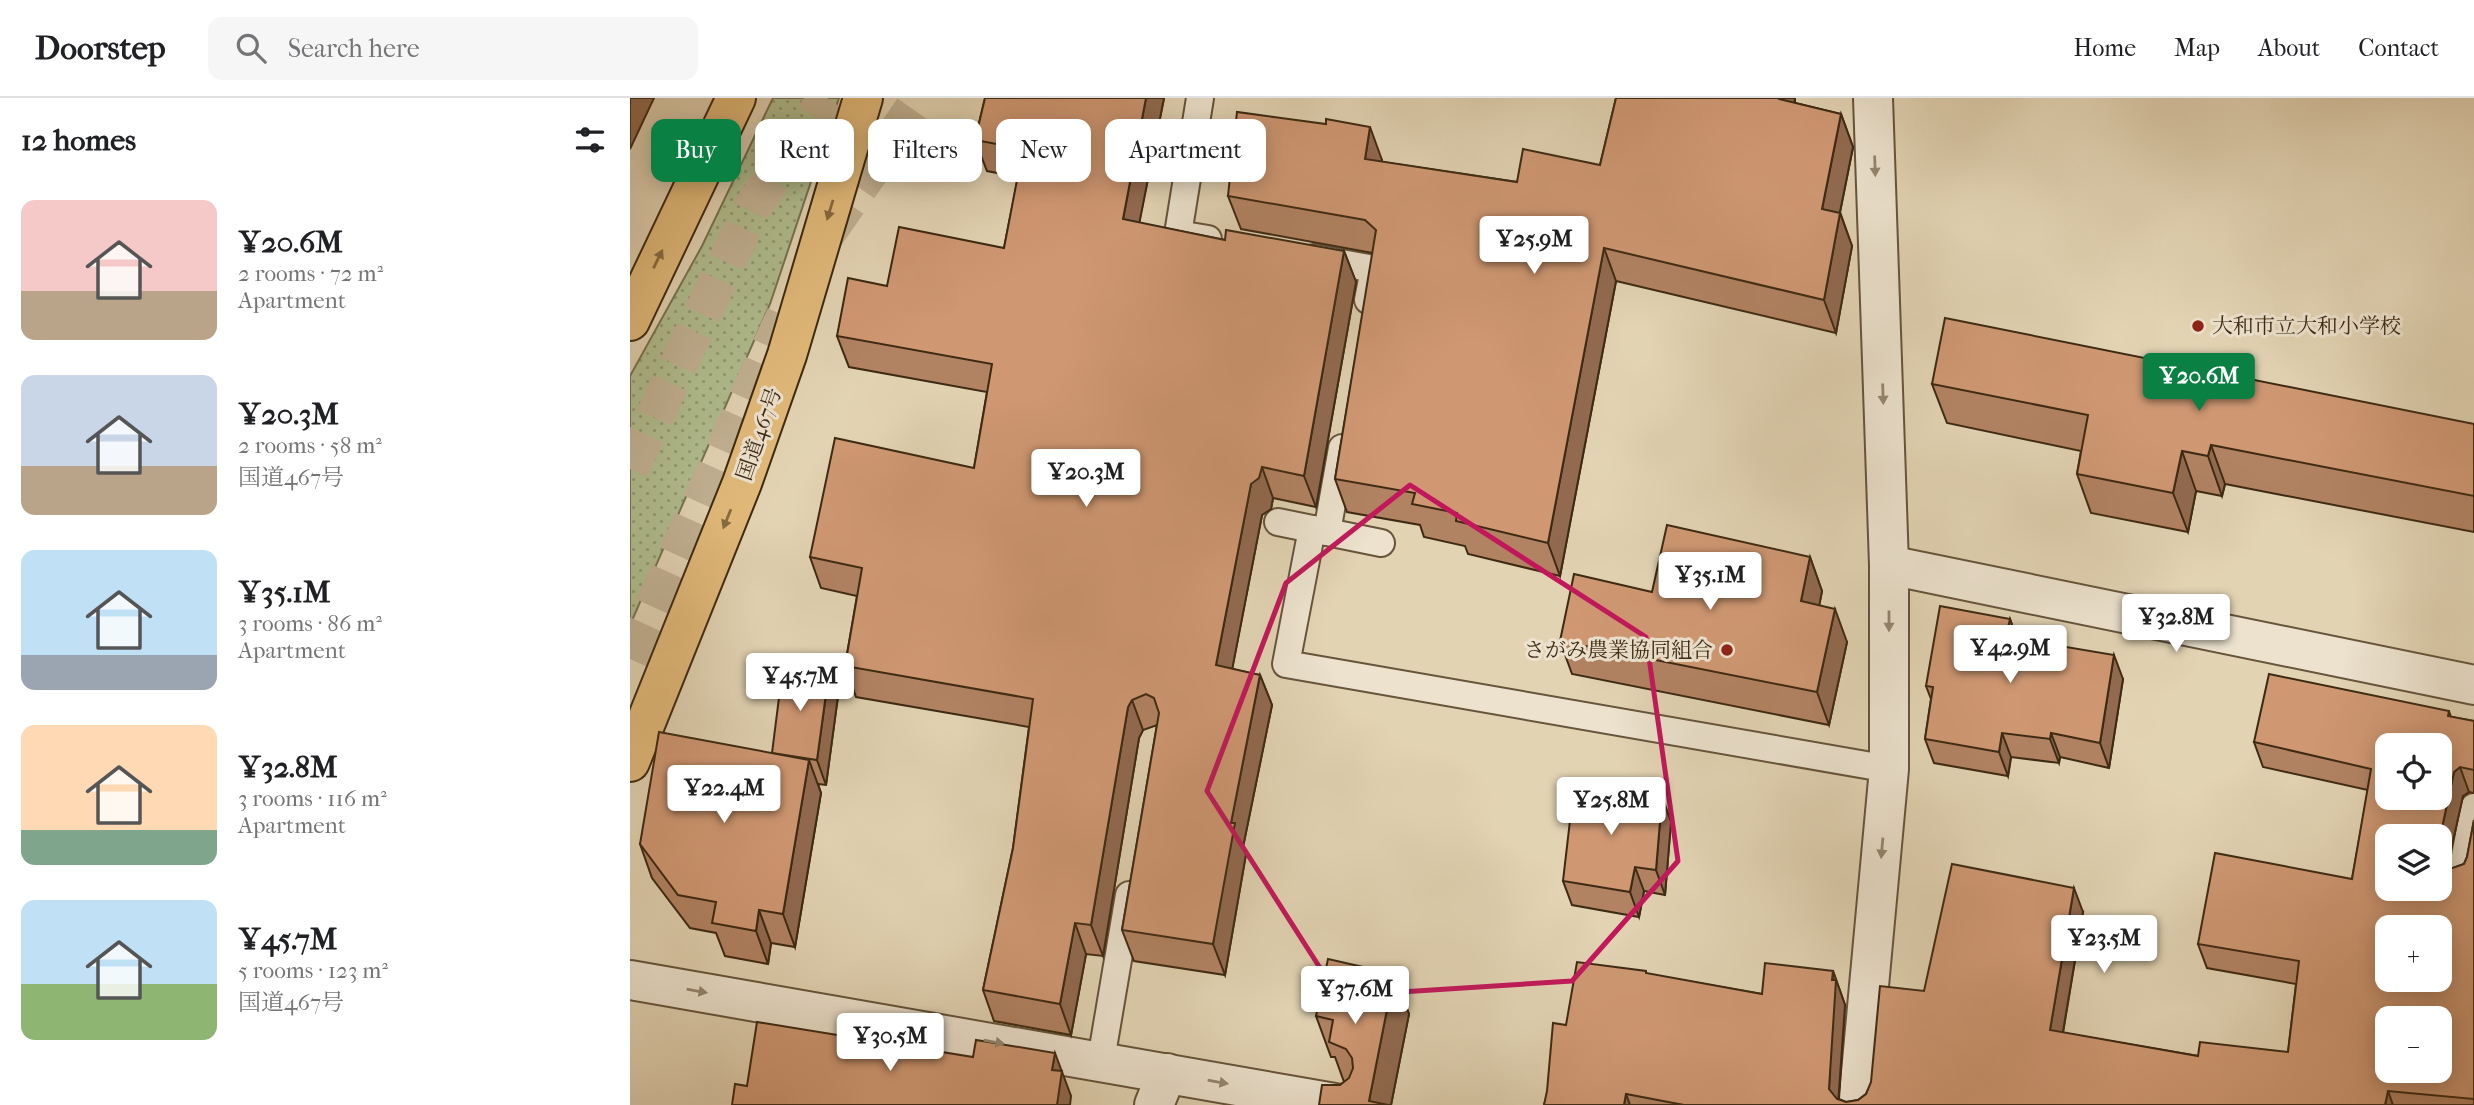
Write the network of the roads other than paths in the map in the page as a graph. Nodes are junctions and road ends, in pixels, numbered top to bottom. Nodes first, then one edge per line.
1 (736, 98) edge
2 (863, 98) edge
3 (1200, 98) edge
4 (1873, 98) edge
5 (1230, 243) edge
6 (1295, 255) edge
7 (630, 321) edge
8 (1364, 322) edge
9 (1346, 427) edge
10 (1278, 522) dead end
11 (1320, 531) junction
12 (1381, 542) dead end
13 (1889, 565) junction
14 (2474, 685) edge
15 (630, 762) edge
16 (1889, 769) junction
17 (2474, 807) edge
18 (1132, 874) edge
19 (2460, 878) edge
20 (630, 980) edge
21 (1101, 1060) junction
22 (1160, 1089) edge
23 (1346, 1105) edge
24 (1858, 1105) edge

7 -> 1 highway
2 -> 15 highway, 国道467号
3 - 5 lane
4 -> 13 street
6 - 8 lane
9 - 11 lane
10 - 11 lane
11 - 12 lane
11 - 16 lane
13 - 14 street
13 -> 16 street
16 -> 24 street
17 - 19 lane
18 - 21 lane
20 -> 21 street
21 - 22 street
22 -> 23 street

